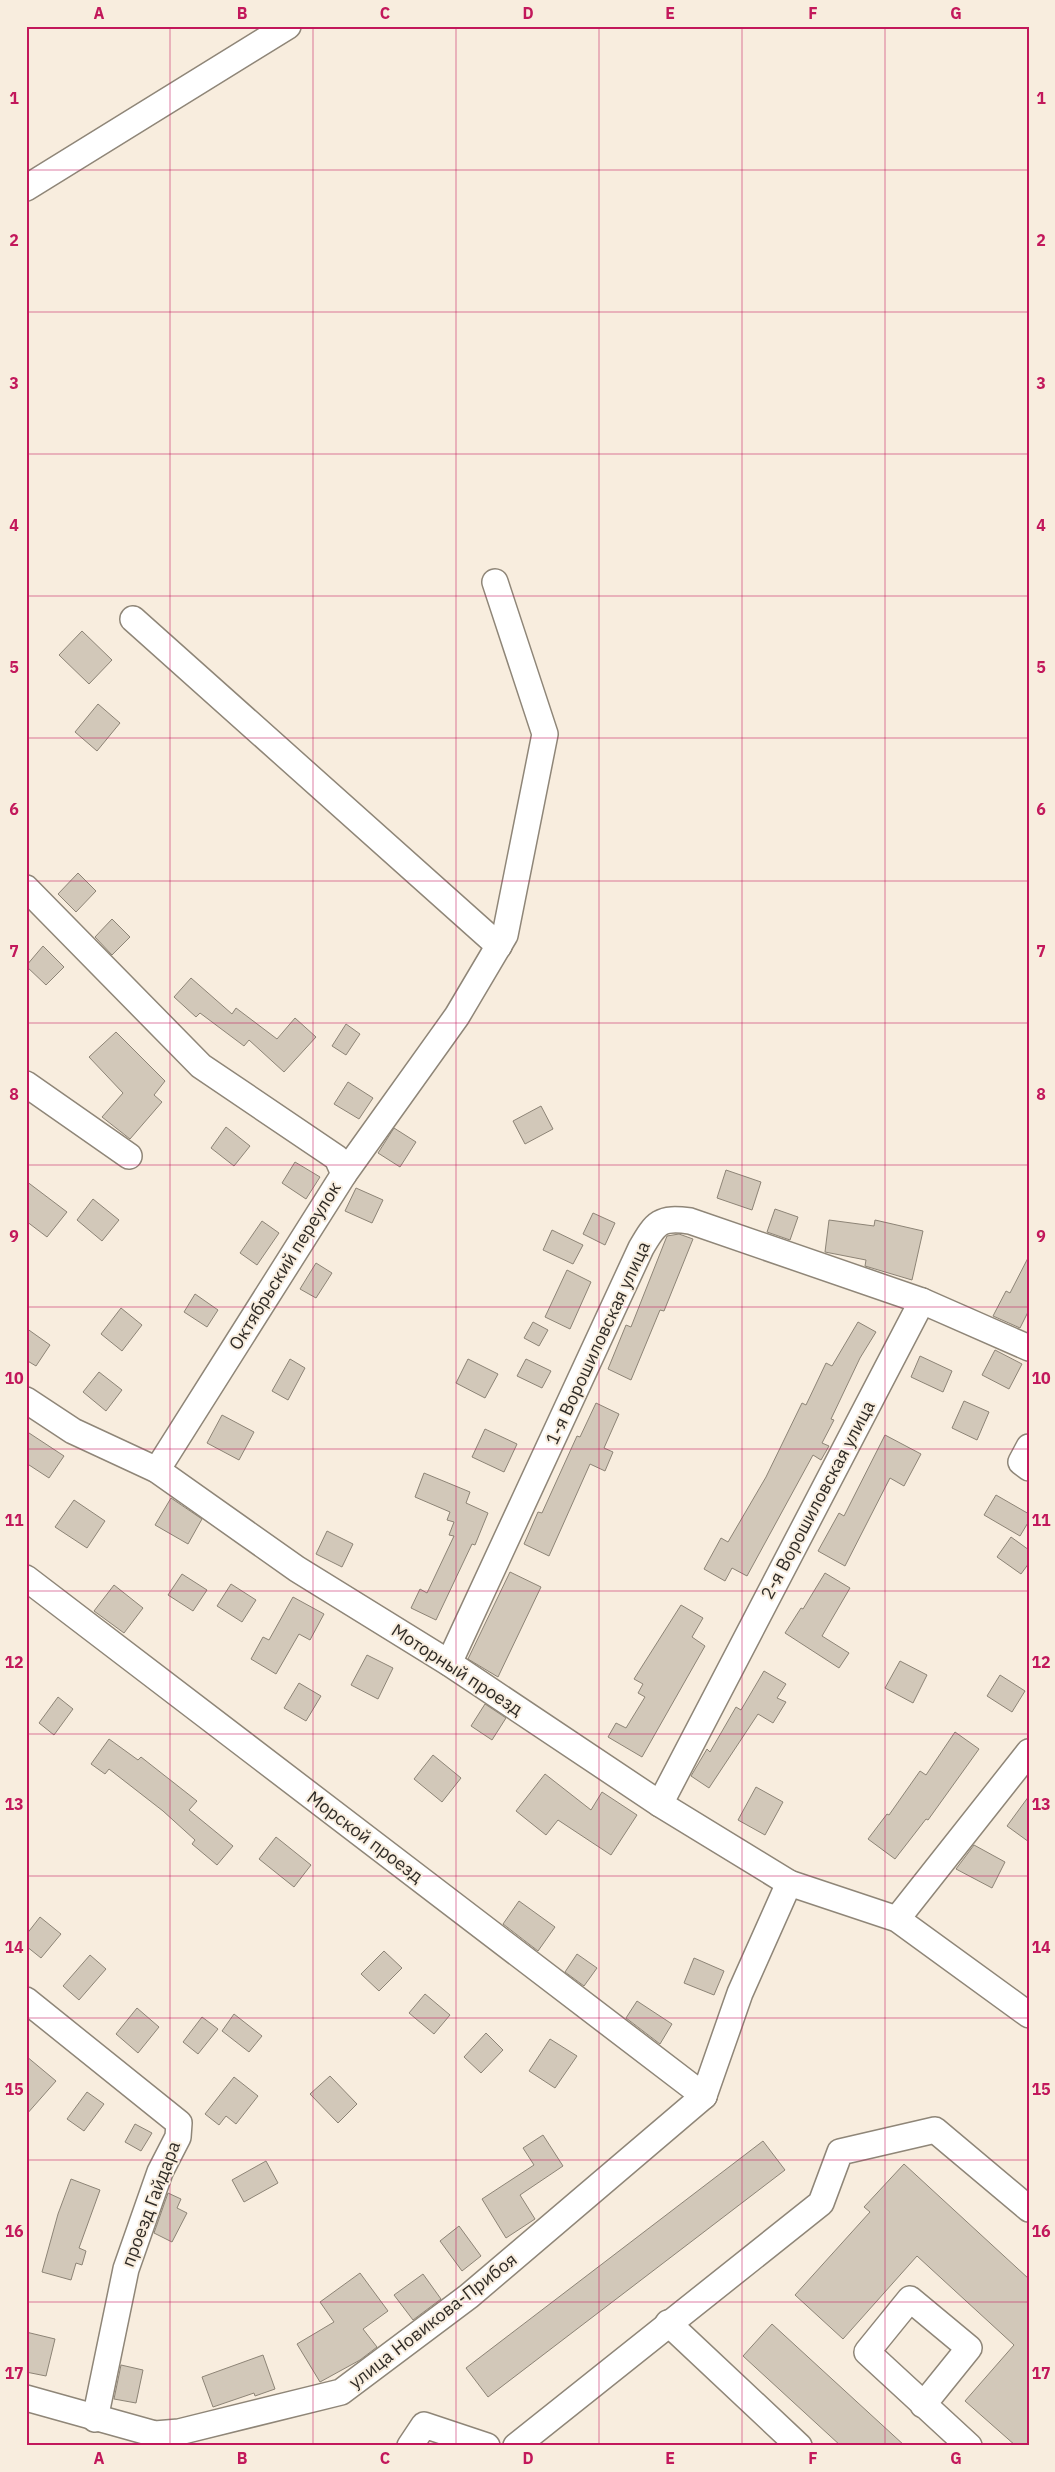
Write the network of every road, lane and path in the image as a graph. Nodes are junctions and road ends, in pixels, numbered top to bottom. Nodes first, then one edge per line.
1 (288, 26) edge
2 (26, 188) edge
3 (496, 582) dead end
4 (133, 619) dead end
5 (26, 888) edge
6 (499, 946) junction
7 (26, 1084) edge
8 (129, 1156) dead end
9 (344, 1174) junction
10 (922, 1301) junction
11 (1029, 1348) edge
12 (26, 1400) edge
13 (1029, 1447) edge
14 (1029, 1468) edge
15 (157, 1470) junction
16 (26, 1578) edge
17 (449, 1662) junction
18 (1029, 1752) edge
19 (660, 1804) junction
20 (789, 1883) junction
21 (897, 1919) junction
22 (26, 2000) edge
23 (1029, 2015) edge
24 (704, 2096) junction
25 (1029, 2209) edge
26 (668, 2323) junction
27 (26, 2398) edge
28 (923, 2405) dead end
29 (95, 2419) junction
30 (154, 2440) edge
31 (410, 2446) edge
32 (487, 2446) edge
33 (516, 2446) edge
34 (799, 2446) edge
35 (969, 2446) edge

1 - 2 street
3 - 6 street
4 - 6 street
5 - 9 street, Октябрьский переулок
6 - 9 street
7 - 8 street
9 - 15 street, Октябрьский переулок
10 - 11 street
10 - 17 street, 1-я Ворошиловская улица
10 - 19 street, 2-я Ворошиловская улица
12 - 15 street, Моторный проезд
13 - 14 street
15 - 17 street, Моторный проезд
16 - 24 street, Морской проезд
17 - 19 street, Моторный проезд
18 - 21 street
19 - 20 street, Моторный проезд
20 - 21 street, Моторный проезд
20 - 24 street
21 - 23 street, Моторный проезд
22 - 29 street, проезд Гайдара
24 - 30 street, улица Новикова-Прибоя
25 - 26 street
26 - 33 street
26 - 34 street
27 - 29 street, улица Новикова-Прибоя
28 - 35 street
29 - 30 street, улица Новикова-Прибоя
31 - 32 street

